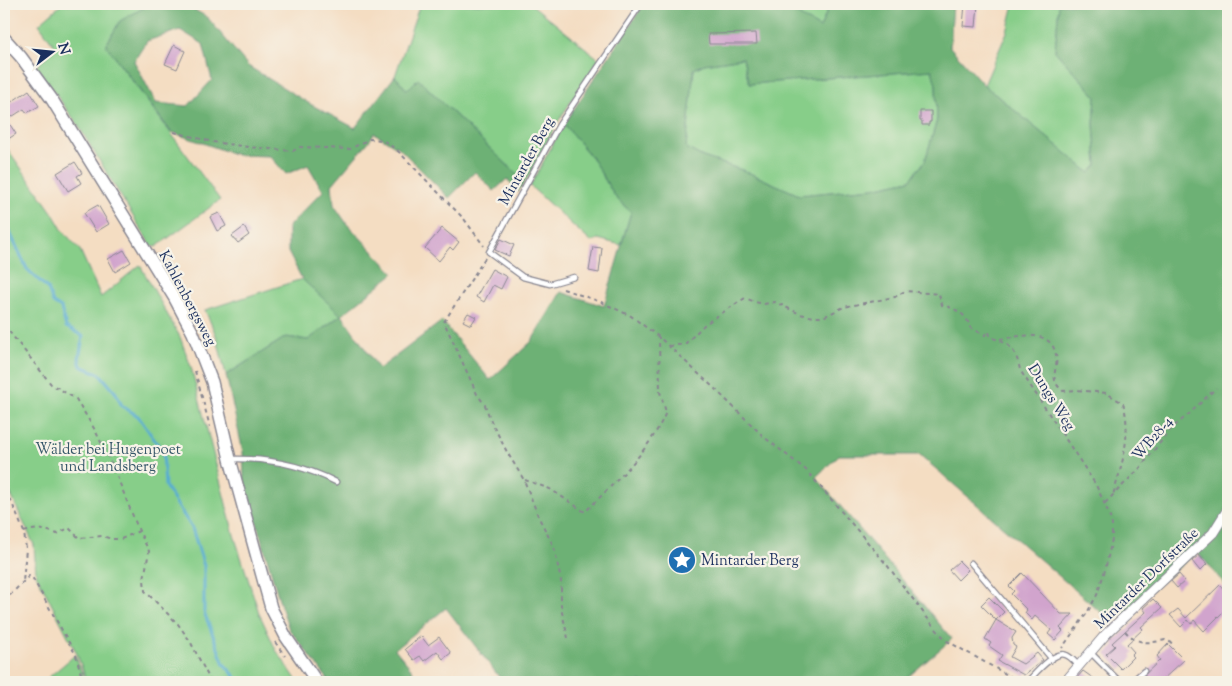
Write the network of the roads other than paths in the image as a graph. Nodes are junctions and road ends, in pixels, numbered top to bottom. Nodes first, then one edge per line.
1 (641, 4) edge
2 (4, 38) edge
3 (574, 277) dead end
4 (230, 459) junction
5 (336, 482) dead end
6 (1228, 509) edge
7 (971, 563) dead end
8 (1090, 652) junction
9 (1051, 658) junction
10 (1078, 666) junction
11 (1144, 671) dead end
12 (317, 682) edge
13 (1029, 682) edge
14 (1065, 682) edge
15 (1120, 682) edge
16 (1131, 682) edge

1 - 3 lane, Mintarder Berg
2 - 4 street, Kahlenbergsweg
4 - 5 lane
4 - 12 street, Kahlenbergsweg
6 - 8 street, Mintarder Dorfstraße
7 - 9 lane
8 - 10 street, Mintarder Dorfstraße
8 - 15 lane
9 - 10 lane
9 - 13 lane
10 - 14 street, Mintarder Dorfstraße
11 - 16 lane

